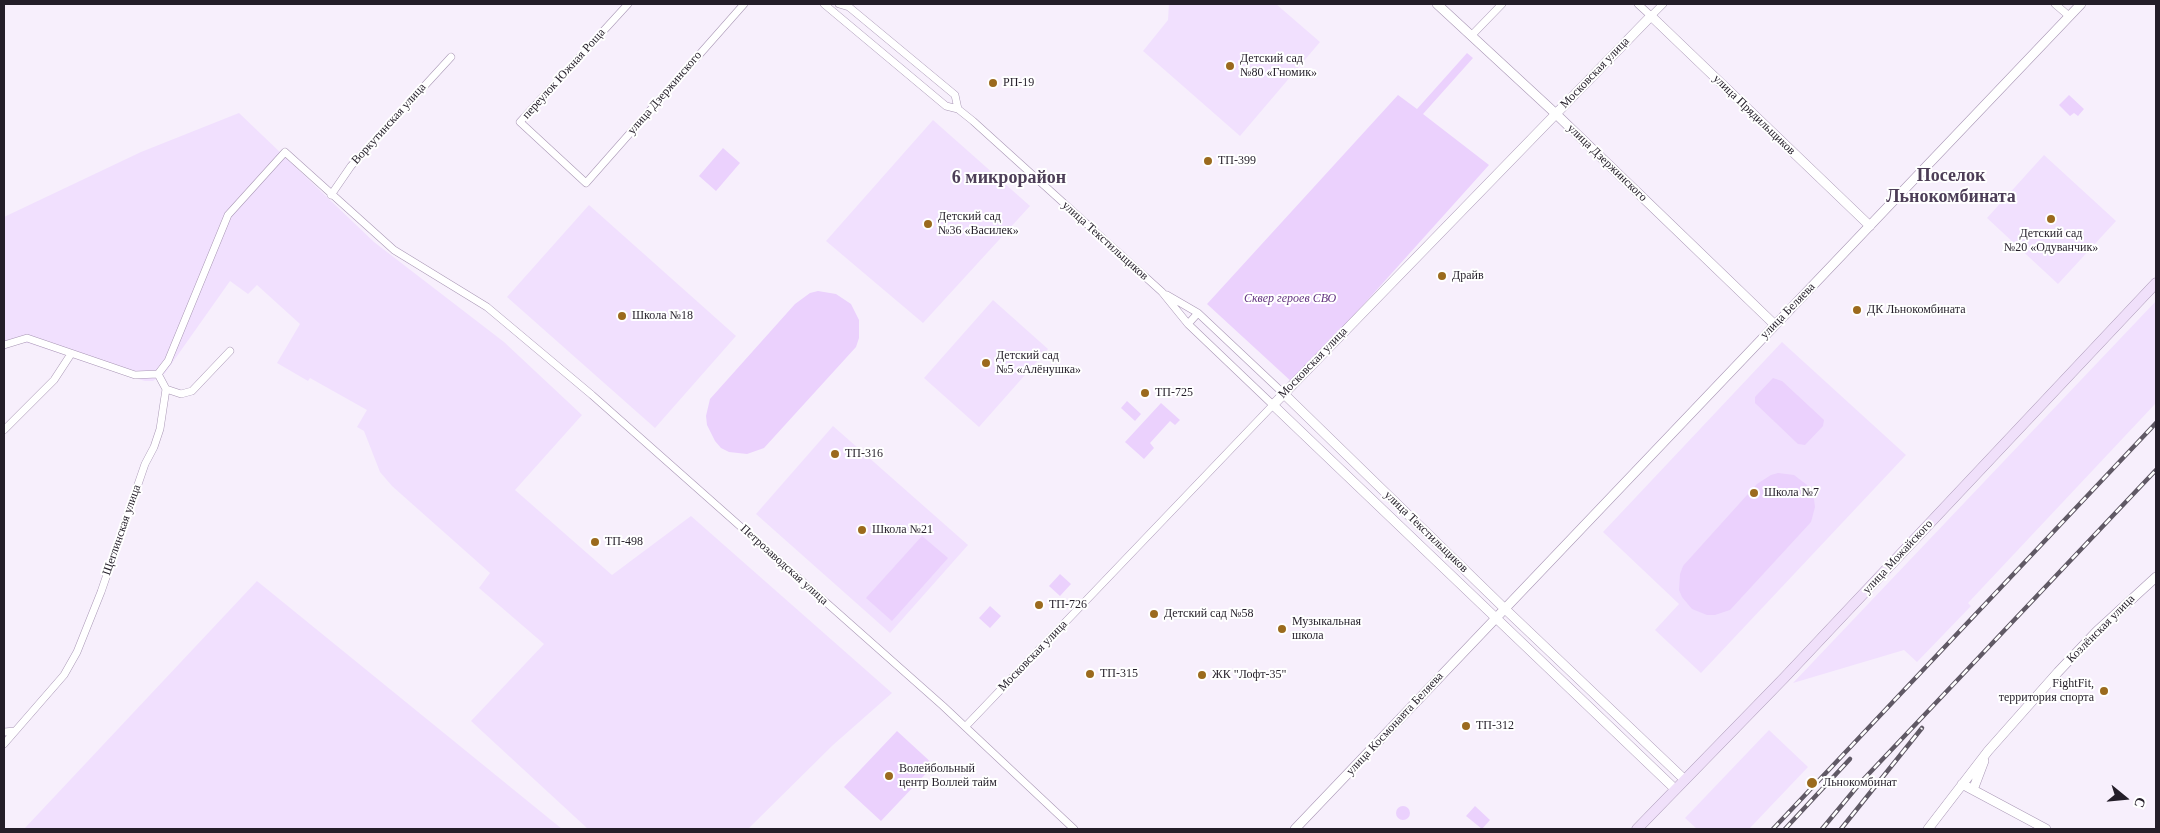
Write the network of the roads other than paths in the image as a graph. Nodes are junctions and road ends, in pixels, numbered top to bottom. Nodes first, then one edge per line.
1 (628, 4) edge
2 (744, 4) edge
3 (826, 4) edge
4 (839, 4) edge
5 (1437, 4) edge
6 (1502, 4) edge
7 (1638, 4) edge
8 (1663, 4) edge
9 (2055, 4) edge
10 (2080, 4) edge
11 (1651, 16) junction
12 (2069, 16) junction
13 (1471, 36) junction
14 (452, 57) dead end
15 (958, 109) junction
16 (1556, 114) junction
17 (586, 183) joint
18 (331, 195) junction
19 (1870, 226) junction
20 (2156, 283) edge
21 (1162, 292) junction
22 (1198, 313) junction
23 (1188, 324) junction
24 (1775, 325) junction
25 (4, 345) edge
26 (230, 351) dead end
27 (71, 354) junction
28 (158, 374) junction
29 (166, 389) junction
30 (1283, 393) junction
31 (1272, 405) junction
32 (4, 430) edge
33 (2156, 577) edge
34 (1504, 608) junction
35 (1495, 618) junction
36 (966, 726) junction
37 (15, 731) junction
38 (4, 732) edge
39 (4, 744) edge
40 (1988, 751) junction
41 (1685, 780) junction
42 (1962, 784) junction
43 (1675, 789) junction
44 (1974, 790) junction
45 (1074, 829) edge
46 (1295, 829) edge
47 (1637, 829) edge
48 (1928, 829) edge
49 (2046, 829) edge

1 - 17 street, переулок Южная Роща
2 - 17 street, улица Дзержинского
3 - 15 street, улица Текстильщиков
4 - 15 street, улица Текстильщиков
5 - 13 street, улица Дзержинского
6 - 13 street
7 - 11 street, улица Прядильщиков
8 - 11 street, Московская улица
9 - 12 street
10 - 12 street, улица Беляева
11 - 16 street, Московская улица
11 - 19 street, улица Прядильщиков
12 - 19 street, улица Беляева
13 - 16 street, улица Дзержинского
14 - 18 street, Воркутинская улица
15 - 21 street, улица Текстильщиков
16 - 24 street, улица Дзержинского
16 - 30 street, Московская улица
18 - 28 street, Петрозаводская улица
18 - 36 street, Петрозаводская улица
19 - 24 street, улица Беляева
20 - 41 main road, улица Можайского
21 - 22 street, улица Текстильщиков
21 - 23 street, улица Текстильщиков
22 - 23 street
22 - 30 street, улица Текстильщиков
23 - 31 street, улица Текстильщиков
24 - 34 street, улица Беляева
25 - 27 street
26 - 29 street
27 - 28 street
27 - 32 street
28 - 29 street
29 - 37 street, Щеглинская улица
30 - 31 street, Московская улица
30 - 34 street, улица Текстильщиков
31 - 35 street, улица Текстильщиков
31 - 36 street, Московская улица
33 - 40 street, Козлёнская улица
34 - 35 street, улица Беляева
34 - 41 street, улица Текстильщиков
35 - 43 street, улица Текстильщиков
35 - 46 street, улица Космонавта Беляева
36 - 45 street, Петрозаводская улица
37 - 38 street
37 - 39 street, Щеглинская улица
40 - 42 street, Козлёнская улица
40 - 44 street, Козлёнская улица
41 - 43 main road, улица Можайского
42 - 44 street
42 - 48 street, Козлёнская улица
43 - 47 main road, улица Можайского
44 - 49 street

